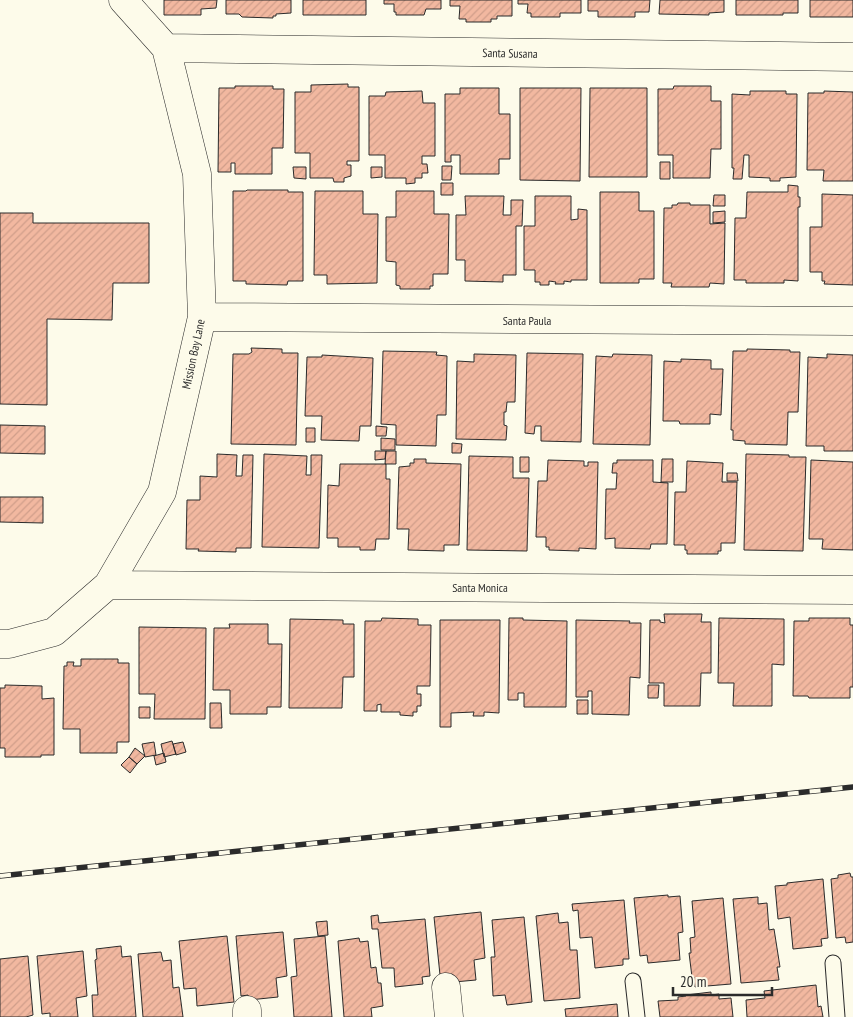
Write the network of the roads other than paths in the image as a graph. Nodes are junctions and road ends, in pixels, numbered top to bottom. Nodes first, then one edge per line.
1 (123, 0) edge
2 (166, 48) junction
3 (853, 57) edge
4 (202, 317) junction
5 (853, 321) edge
6 (108, 585) junction
7 (853, 590) edge
8 (0, 644) edge
9 (833, 963) dead end
10 (634, 981) dead end
11 (446, 988) dead end
12 (449, 1017) edge
13 (637, 1017) edge
14 (837, 1017) edge

1 - 2 street, Mission Bay Lane
2 - 3 street, Santa Susana
2 - 4 street, Mission Bay Lane
4 - 5 street, Santa Paula
4 - 6 street, Mission Bay Lane
6 - 7 street, Santa Monica
6 - 8 street, Mission Bay Lane
9 - 14 lane
10 - 13 lane
11 - 12 street

